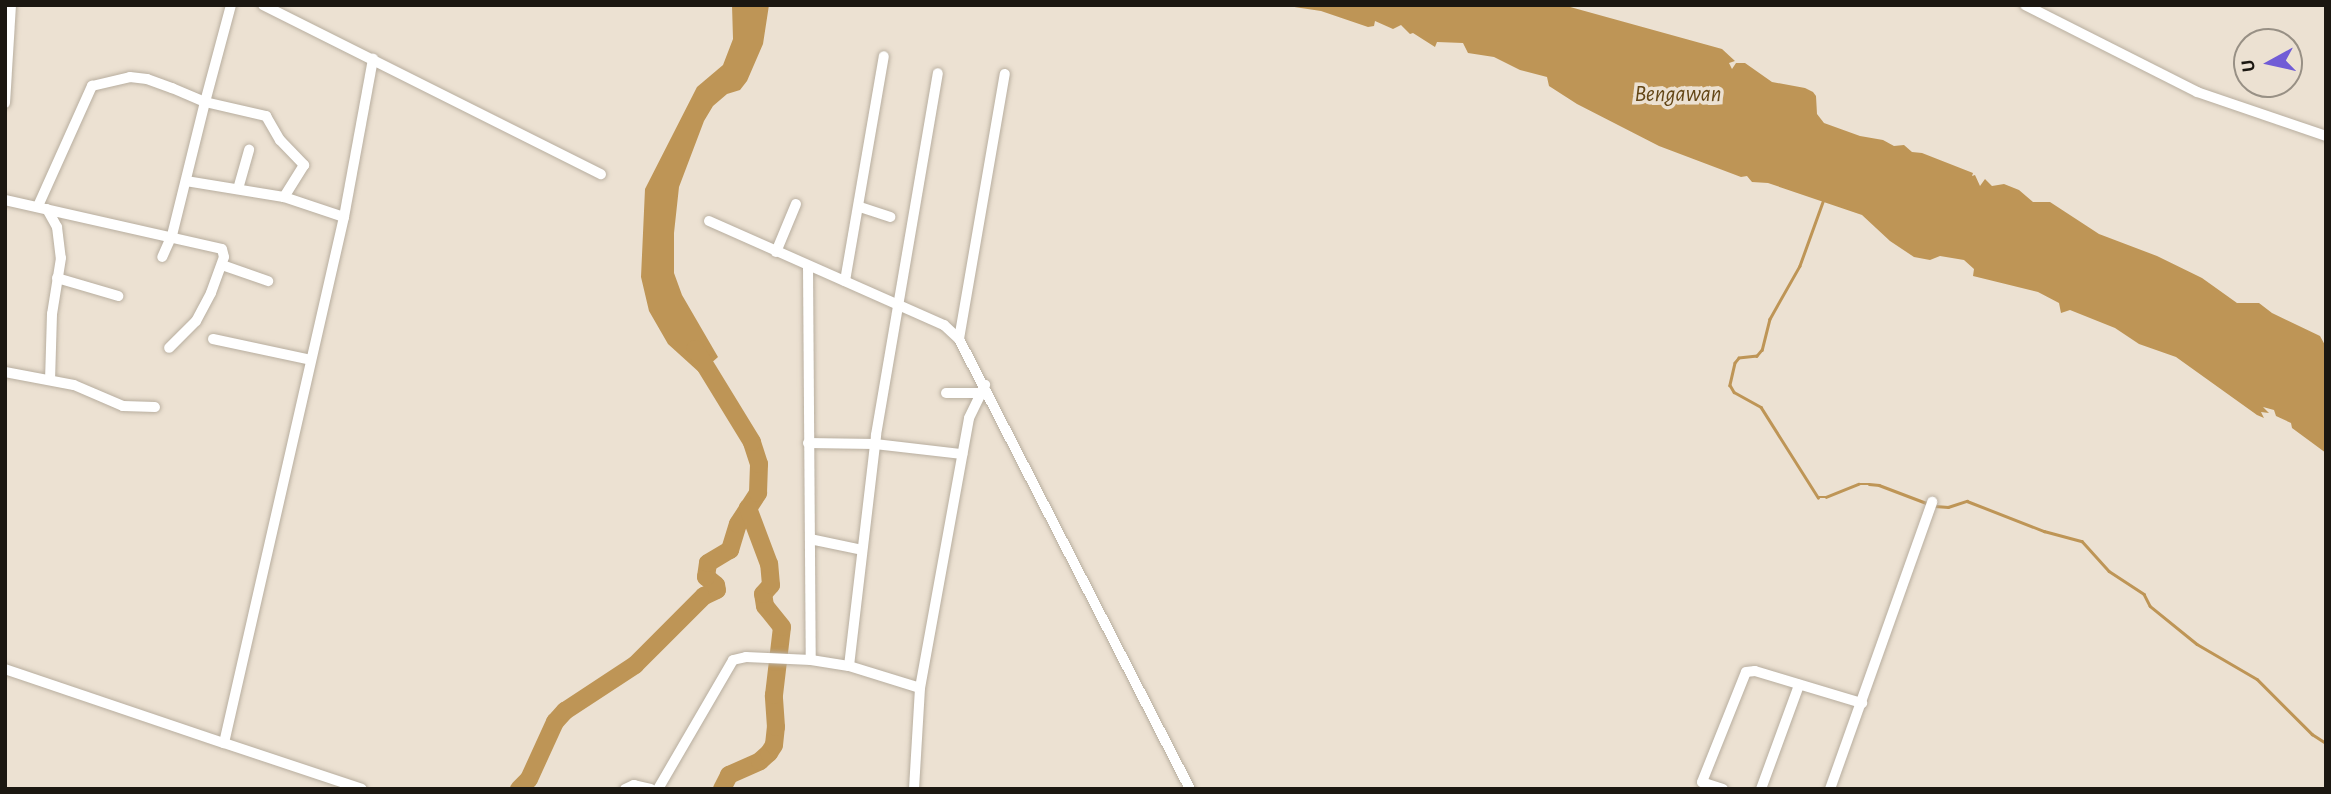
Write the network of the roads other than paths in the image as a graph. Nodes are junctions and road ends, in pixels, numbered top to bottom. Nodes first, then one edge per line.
1 (11, 5) edge
2 (231, 5) edge
3 (263, 5) edge
4 (2025, 5) edge
5 (7, 48) edge
6 (884, 56) dead end
7 (373, 59) junction
8 (938, 73) dead end
9 (1005, 74) dead end
10 (205, 102) junction
11 (5, 103) edge
12 (2326, 136) edge
13 (249, 150) dead end
14 (601, 174) dead end
15 (186, 181) junction
16 (238, 189) junction
17 (284, 197) junction
18 (5, 200) edge
19 (796, 204) dead end
20 (42, 207) junction
21 (860, 207) junction
22 (344, 217) junction
23 (890, 217) dead end
24 (709, 222) dead end
25 (172, 235) junction
26 (776, 252) junction
27 (162, 257) dead end
28 (222, 265) junction
29 (808, 266) junction
30 (58, 278) junction
31 (268, 281) dead end
32 (845, 281) junction
33 (118, 296) dead end
34 (898, 305) junction
35 (213, 338) dead end
36 (959, 339) junction
37 (169, 348) dead end
38 (311, 360) junction
39 (5, 372) edge
40 (50, 380) junction
41 (982, 389) junction
42 (946, 393) dead end
43 (155, 407) dead end
44 (808, 443) junction
45 (875, 444) junction
46 (962, 454) junction
47 (1933, 502) dead end
48 (810, 539) junction
49 (862, 550) junction
50 (811, 660) junction
51 (849, 666) junction
52 (5, 669) edge
53 (1799, 685) junction
54 (920, 688) junction
55 (1862, 703) junction
56 (224, 743) junction
57 (1701, 785) edge
58 (362, 789) edge
59 (625, 789) edge
60 (651, 789) edge
61 (658, 789) edge
62 (914, 789) edge
63 (1190, 789) edge
64 (1723, 789) edge
65 (1762, 789) edge
66 (1830, 789) edge

1 - 5 street
2 - 10 street
3 - 7 street
4 - 12 street
5 - 11 street
6 - 21 street
7 - 14 street
7 - 22 street
8 - 34 street
9 - 36 street
10 - 15 street
10 - 17 street
10 - 20 street
13 - 16 street
15 - 16 street
15 - 25 street
16 - 17 street
17 - 22 street
18 - 20 street
19 - 26 street
20 - 25 street
20 - 30 street
21 - 23 street
21 - 32 street
22 - 38 street
24 - 26 street
25 - 27 street
25 - 28 street
26 - 29 street
28 - 31 street
28 - 37 street
29 - 32 street
29 - 44 street
30 - 33 street
30 - 40 street
32 - 34 street
34 - 36 street
34 - 45 street
35 - 38 street
36 - 41 street
38 - 56 street
39 - 40 street
40 - 43 street
41 - 42 street
41 - 46 street
41 - 63 street
44 - 45 street
44 - 48 street
45 - 46 street
45 - 49 street
46 - 54 street
47 - 55 street
48 - 49 street
48 - 50 street
49 - 51 street
50 - 51 street
50 - 61 street
51 - 54 street
52 - 56 street
53 - 55 street
53 - 57 street
53 - 65 street
54 - 62 street
55 - 66 street
56 - 58 street
57 - 64 street
59 - 60 street

